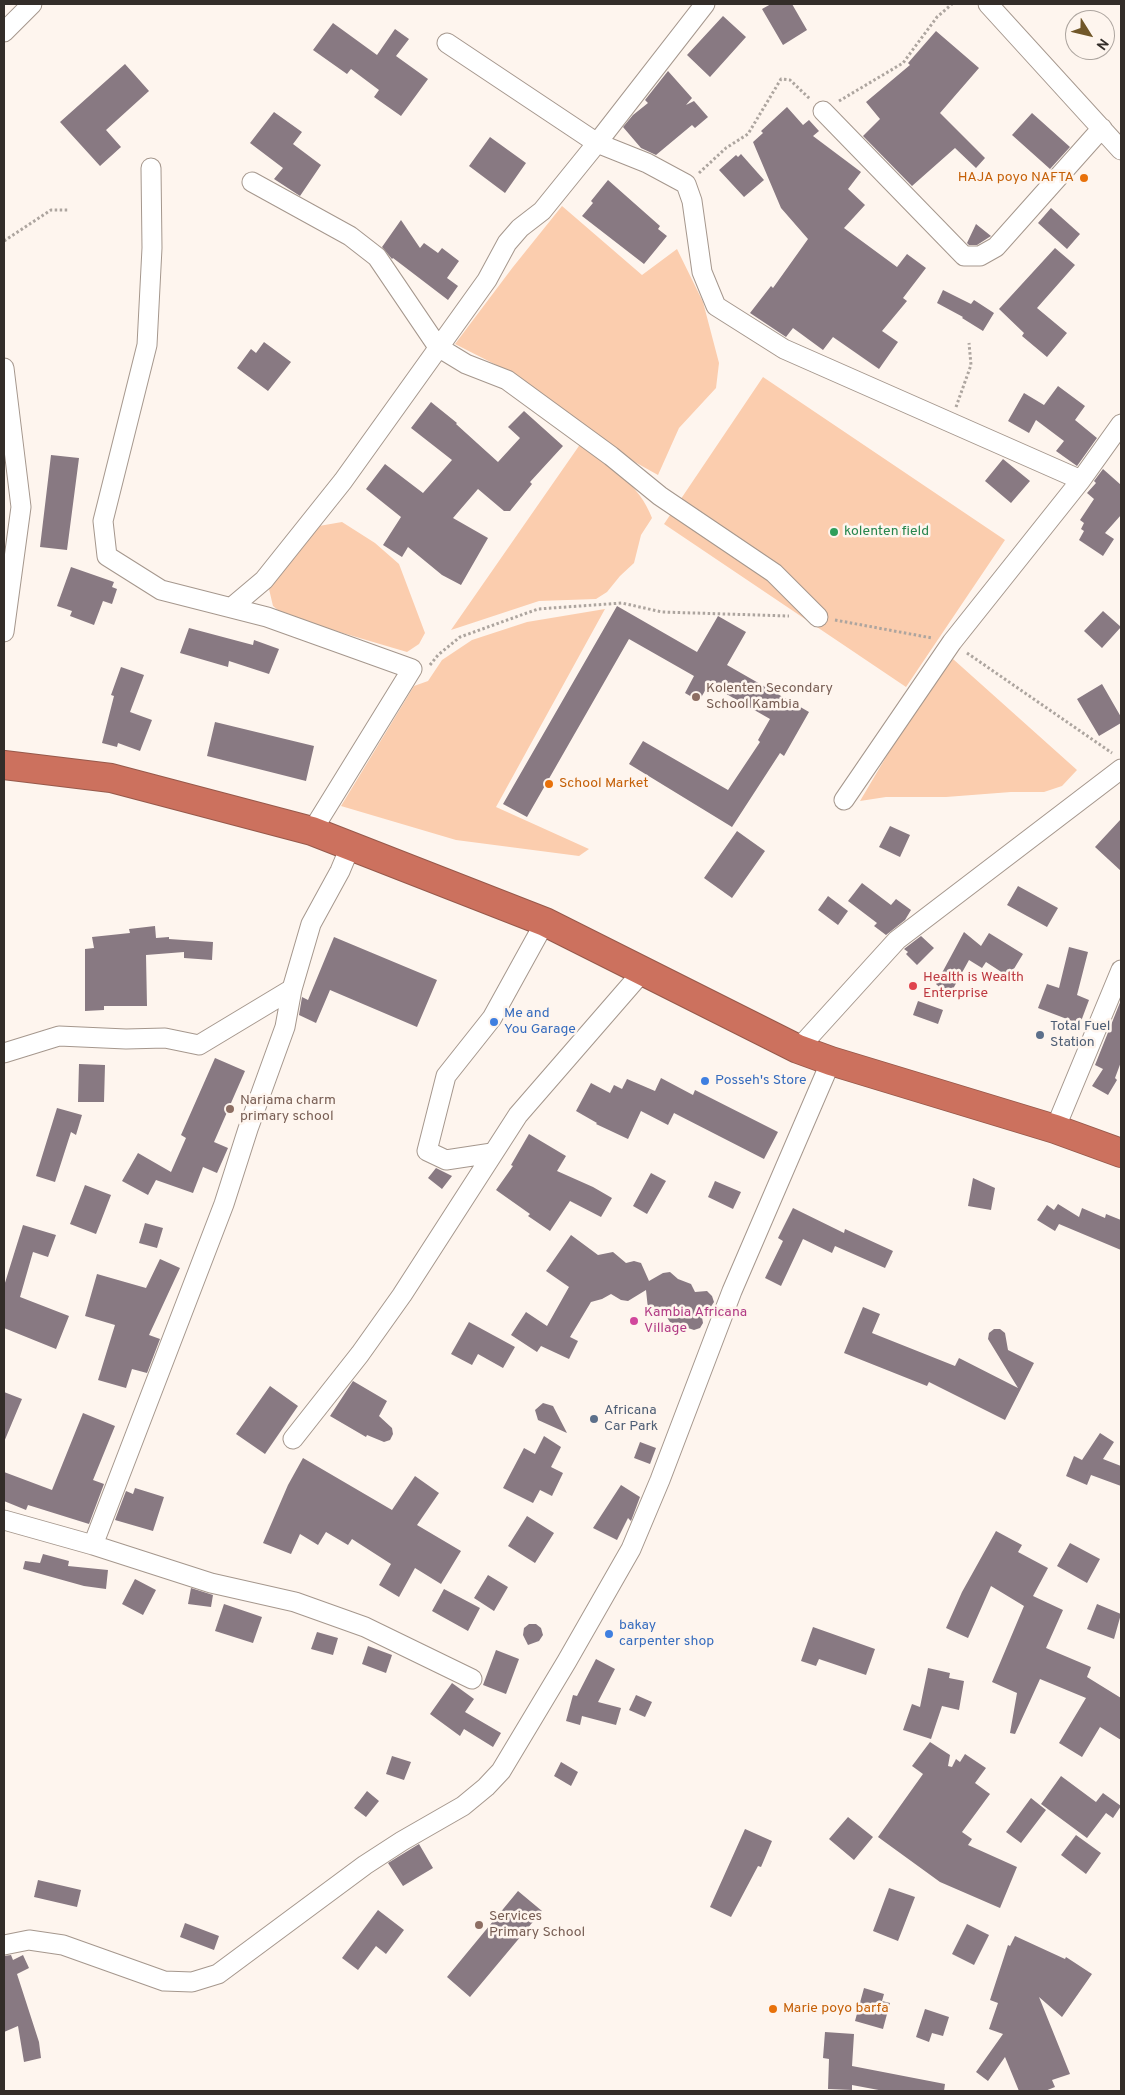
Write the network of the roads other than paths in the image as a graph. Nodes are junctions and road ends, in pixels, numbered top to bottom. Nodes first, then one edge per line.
1 (32, 4) edge
2 (705, 4) edge
3 (988, 4) edge
4 (4, 32) edge
5 (447, 43) dead end
6 (823, 111) dead end
7 (1102, 128) junction
8 (597, 143) junction
9 (1121, 150) edge
10 (152, 168) dead end
11 (252, 182) dead end
12 (438, 346) junction
13 (4, 368) edge
14 (1121, 424) edge
15 (1081, 480) junction
16 (232, 607) junction
17 (818, 617) road end
18 (4, 632) edge
19 (1117, 761) edge
20 (4, 765) edge
21 (844, 800) dead end
22 (312, 831) junction
23 (350, 847) junction
24 (545, 922) junction
25 (1121, 970) edge
26 (644, 971) junction
27 (292, 989) junction
28 (798, 1049) junction
29 (4, 1053) edge
30 (831, 1061) junction
31 (1056, 1129) junction
32 (492, 1153) junction
33 (1121, 1153) edge
34 (292, 1439) dead end
35 (4, 1520) edge
36 (93, 1545) junction
37 (472, 1679) dead end
38 (4, 1945) edge

1 - 4 street
2 - 8 street
3 - 7 street
5 - 8 street
6 - 7 street
7 - 9 street
8 - 12 street
8 - 15 street
10 - 16 street
11 - 12 street
12 - 16 street
12 - 17 street
13 - 18 street
14 - 15 street
15 - 21 street
16 - 22 street
19 - 28 street
20 - 22 highway
22 - 23 highway
23 - 24 highway
23 - 27 street
24 - 26 highway
24 - 32 street
25 - 31 street
26 - 28 highway
26 - 32 street
27 - 29 street
27 - 36 street
28 - 30 highway
30 - 31 highway
30 - 38 street
31 - 33 highway
32 - 34 street
35 - 36 street
36 - 37 street

